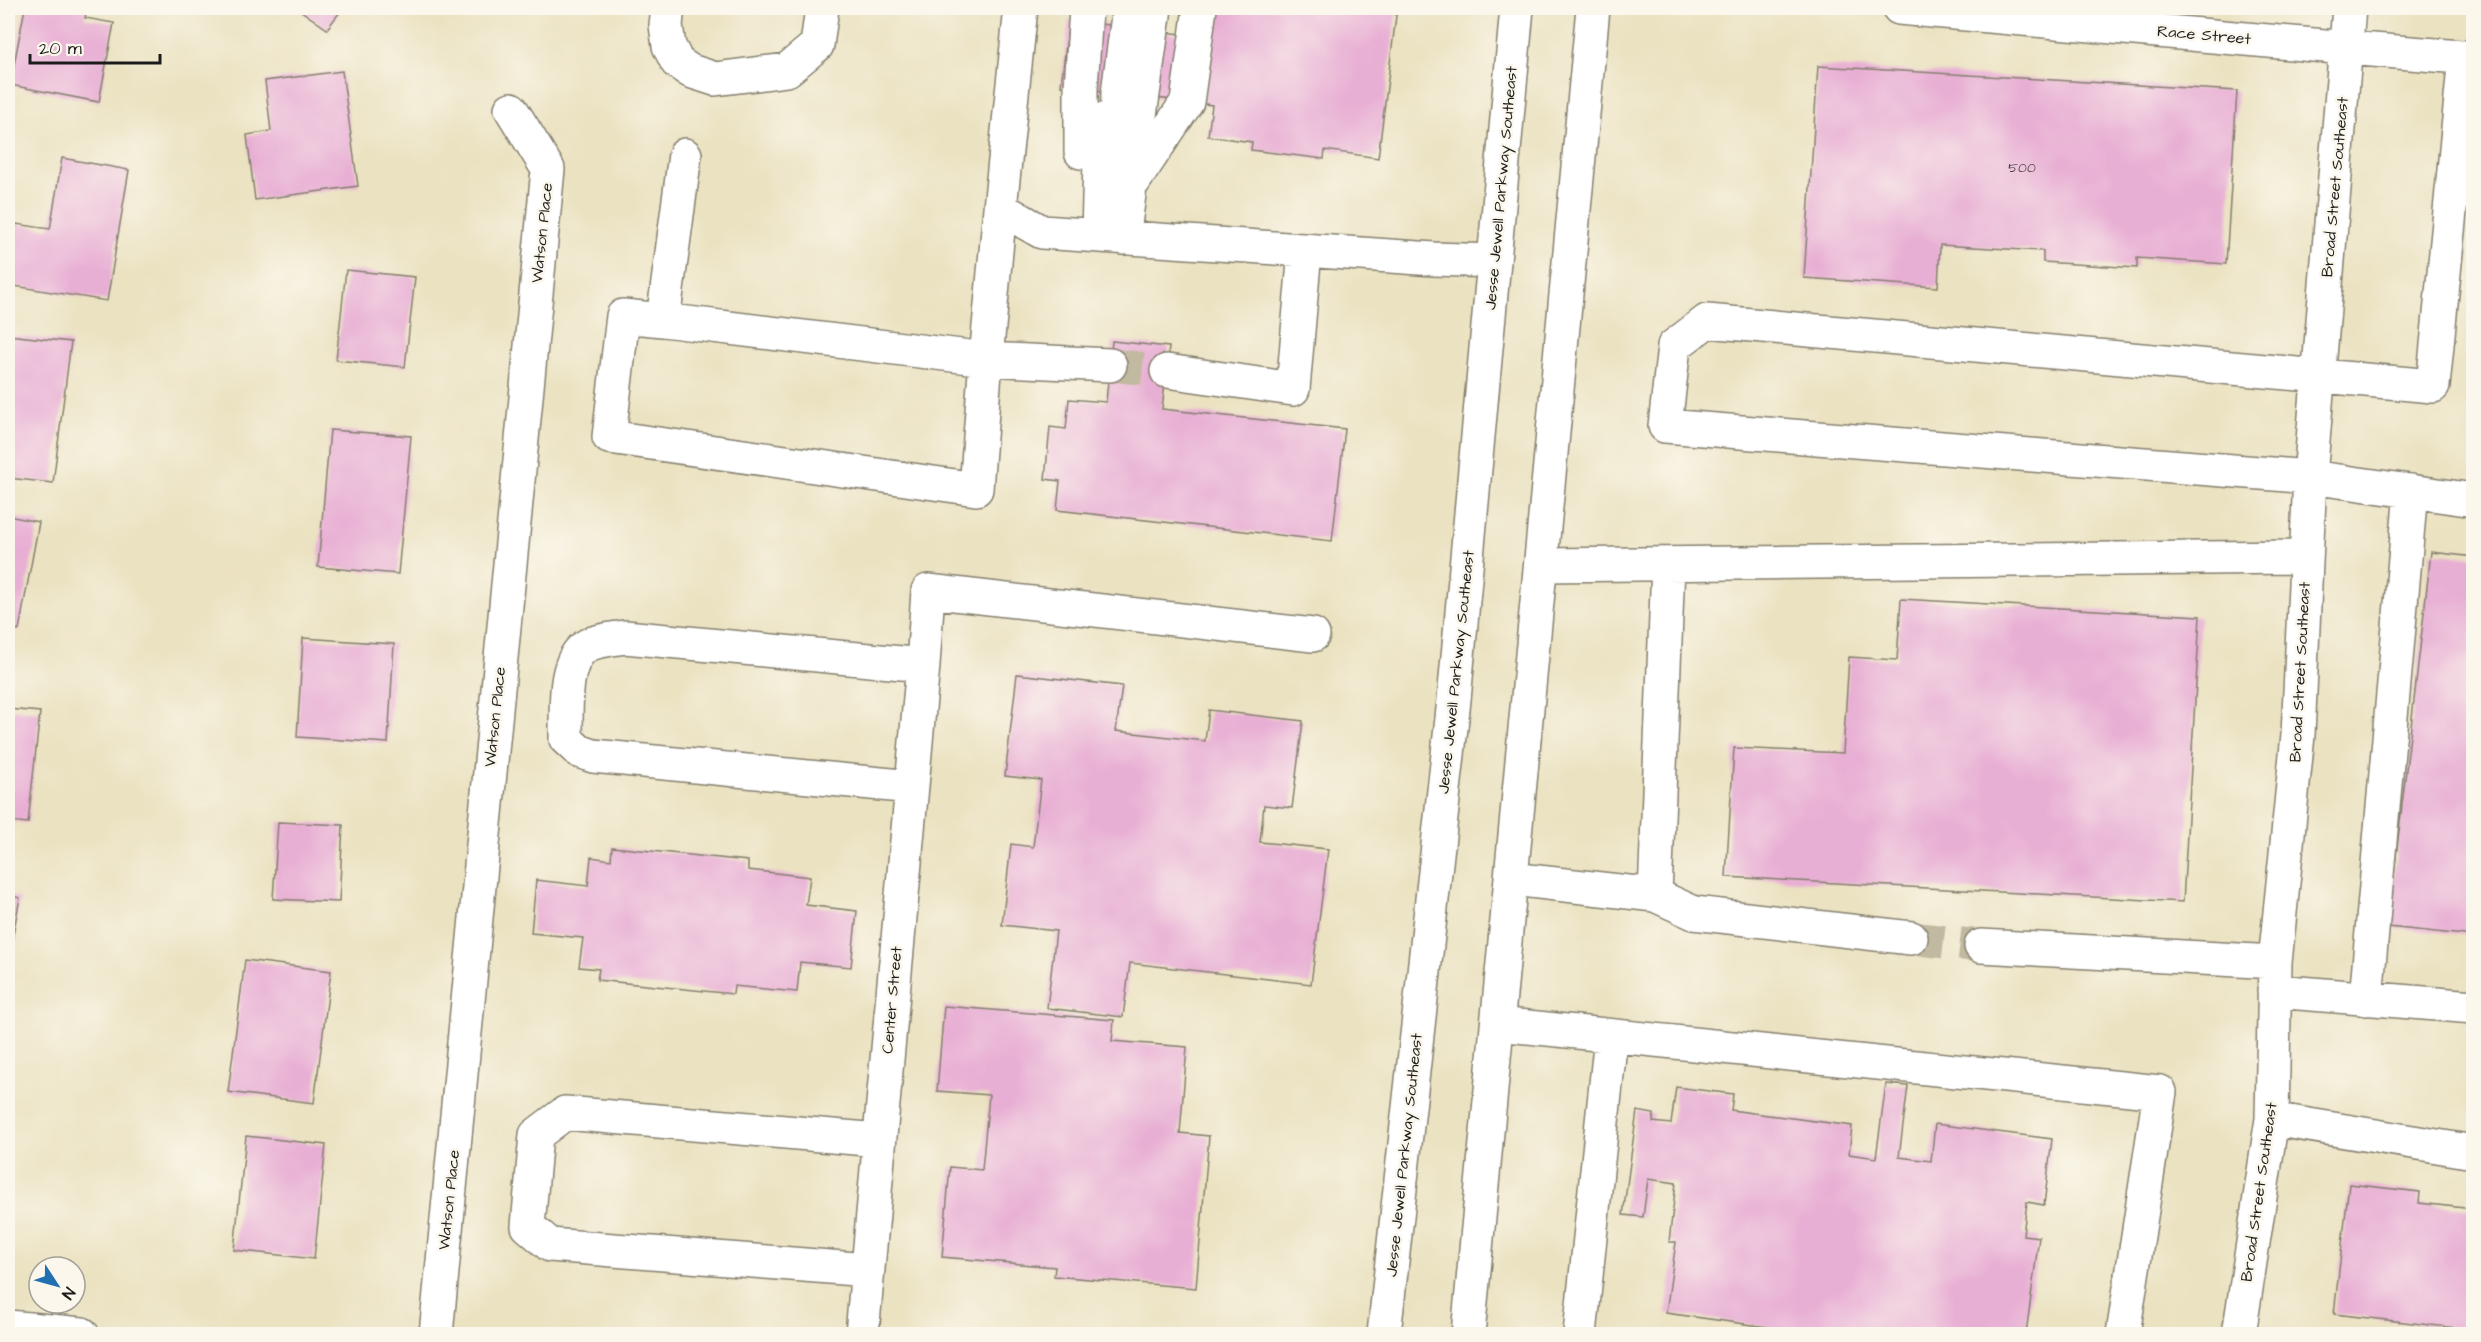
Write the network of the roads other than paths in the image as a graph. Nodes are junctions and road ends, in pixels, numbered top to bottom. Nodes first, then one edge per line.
1 (668, 8) edge
2 (822, 8) edge
3 (1021, 8) edge
4 (1086, 8) edge
5 (1113, 8) edge
6 (1129, 8) edge
7 (1155, 8) edge
8 (1180, 8) edge
9 (1200, 8) edge
10 (1517, 8) edge
11 (1593, 8) edge
12 (1899, 8) edge
13 (2349, 8) edge
14 (2346, 48) junction
15 (2469, 57) edge
16 (511, 109) dead end
17 (685, 155) dead end
18 (1132, 174) junction
19 (1000, 208) junction
20 (1104, 236) junction
21 (1305, 250) junction
22 (1494, 261) junction
23 (663, 320) junction
24 (986, 359) junction
25 (1110, 365) tunnel mouth
26 (1167, 371) tunnel mouth
27 (2319, 377) junction
28 (2310, 477) junction
29 (2411, 491) junction
30 (2474, 500) edge
31 (2306, 557) junction
32 (1541, 565) junction
33 (1668, 565) junction
34 (1313, 635) dead end
35 (923, 665) junction
36 (912, 787) junction
37 (1512, 879) junction
38 (1655, 895) junction
39 (1911, 938) tunnel mouth
40 (1981, 946) tunnel mouth
41 (2275, 977) junction
42 (2366, 999) junction
43 (2474, 1007) edge
44 (1498, 1024) junction
45 (1611, 1036) junction
46 (2272, 1119) junction
47 (879, 1140) junction
48 (2474, 1152) edge
49 (868, 1270) junction
50 (8, 1327) edge
51 (82, 1335) edge
52 (436, 1335) edge
53 (862, 1335) edge
54 (1384, 1335) edge
55 (1468, 1335) edge
56 (1580, 1335) edge
57 (2123, 1335) edge
58 (2239, 1335) edge

1 - 2 street
3 - 19 street
4 - 20 street
5 - 20 street
6 - 20 street
7 - 18 street
8 - 18 street
9 - 18 street
10 - 22 street, Jesse Jewell Parkway Southeast
11 - 32 street
12 - 14 street, Race Street
13 - 14 street, Broad Street Southeast
14 - 15 street, Race Street
14 - 27 street, Broad Street Southeast
15 - 27 street
16 - 52 street, Watson Place
17 - 23 street
18 - 20 street
19 - 20 street
19 - 24 street
20 - 21 street
21 - 22 street
21 - 26 street
22 - 54 street, Jesse Jewell Parkway Southeast
23 - 24 street
23 - 24 street
24 - 25 street
27 - 28 street, Broad Street Southeast
27 - 28 street
28 - 29 street
28 - 31 street, Broad Street Southeast
29 - 30 street
29 - 42 street
31 - 33 street
31 - 41 street, Broad Street Southeast
32 - 33 street
32 - 37 street
33 - 38 street
34 - 35 street, Center Street
35 - 36 street, Center Street
35 - 36 street
36 - 47 street, Center Street
37 - 38 street
37 - 44 street
38 - 39 street
40 - 41 street
41 - 42 street
41 - 46 street, Broad Street Southeast
42 - 43 street
44 - 45 street
44 - 55 street
45 - 56 street
45 - 57 street
46 - 48 street
46 - 58 street, Broad Street Southeast
47 - 49 street, Center Street
47 - 49 street
49 - 53 street, Center Street
50 - 51 street

